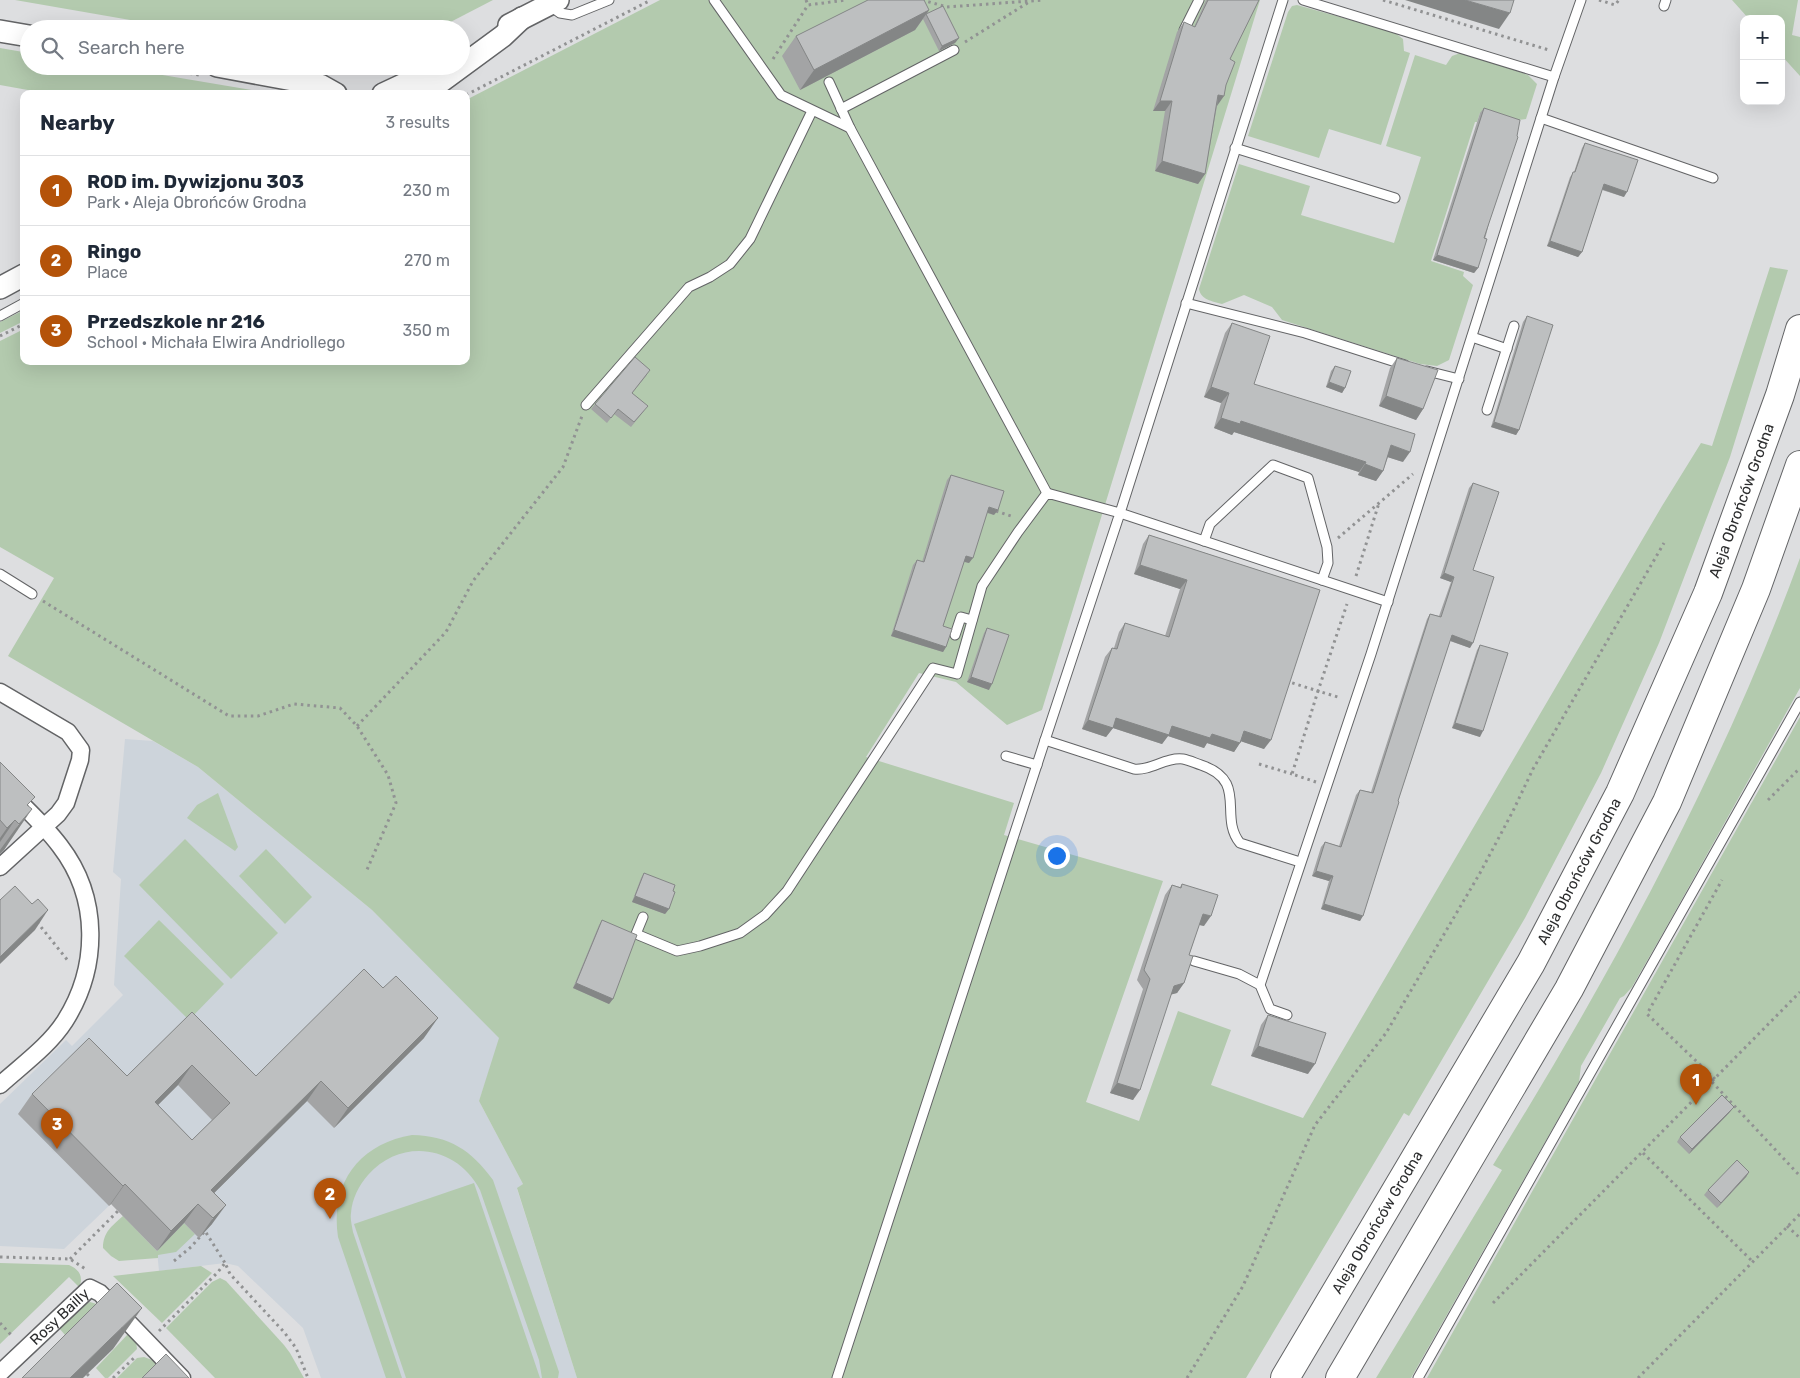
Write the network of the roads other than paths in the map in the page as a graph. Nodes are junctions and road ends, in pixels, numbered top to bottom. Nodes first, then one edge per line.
1 (609, 0) edge
2 (714, 0) edge
3 (1199, 0) edge
4 (1283, 0) edge
5 (1303, 0) edge
6 (1581, 0) edge
7 (554, 2) edge
8 (522, 18) junction
9 (1184, 30) edge
10 (0, 31) edge
11 (20, 34) edge
12 (470, 45) edge
13 (954, 50) road end
14 (470, 60) edge
15 (266, 75) edge
16 (421, 75) edge
17 (450, 75) edge
18 (1554, 76) junction
19 (828, 82) edge
20 (329, 90) edge
21 (392, 90) edge
22 (429, 90) edge
23 (841, 109) junction
24 (812, 111) junction
25 (1541, 118) junction
26 (850, 128) junction
27 (1235, 148) junction
28 (1713, 178) dead end
29 (1395, 198) dead end
30 (20, 277) edge
31 (0, 288) edge
32 (1186, 302) junction
33 (20, 305) edge
34 (0, 316) edge
35 (1514, 326) dead end
36 (1800, 330) edge
37 (1472, 337) junction
38 (1507, 349) junction
39 (1459, 379) junction
40 (586, 405) road end
41 (1487, 410) dead end
42 (1800, 465) edge
43 (1047, 493) junction
44 (1120, 513) junction
45 (1204, 540) junction
46 (0, 574) edge
47 (1322, 580) junction
48 (32, 594) dead end
49 (1388, 602) junction
50 (972, 620) junction
51 (955, 635) dead end
52 (0, 692) edge
53 (1800, 702) edge
54 (1045, 740) junction
55 (1006, 756) dead end
56 (1037, 765) junction
57 (0, 783) edge
58 (43, 828) junction
59 (1300, 862) junction
60 (0, 867) edge
61 (643, 917) dead end
62 (1194, 961) edge
63 (1260, 984) junction
64 (1287, 1014) dead end
65 (0, 1085) edge
66 (0, 1373) edge
67 (182, 1378) edge
68 (837, 1378) edge
69 (1285, 1378) edge
70 (1340, 1378) edge
71 (1418, 1378) edge

1 - 7 lane
2 - 24 lane
3 - 9 lane
4 - 27 lane
5 - 18 lane
6 - 18 lane
7 - 8 street
8 - 12 street
8 - 14 street
10 - 11 street
13 - 23 lane
15 - 20 street
16 - 21 street
17 - 22 street
18 - 25 lane
19 - 23 lane
23 - 26 lane
24 - 26 lane
24 - 40 lane
25 - 28 lane
25 - 37 lane
26 - 43 lane
27 - 29 lane
27 - 32 lane
30 - 31 street
32 - 39 lane
32 - 44 lane
33 - 34 lane
35 - 38 lane
36 - 69 highway, Aleja Obrońców Grodna
37 - 38 lane
37 - 39 lane
38 - 41 lane
39 - 49 lane
42 - 70 highway
43 - 44 lane
43 - 50 lane
44 - 45 lane
44 - 54 lane
45 - 47 lane
45 - 47 lane
46 - 48 lane
47 - 49 lane
49 - 59 lane
50 - 51 lane
50 - 61 lane
52 - 58 street
53 - 71 lane
54 - 56 lane
54 - 59 lane
55 - 56 lane
56 - 68 lane
57 - 58 street
58 - 60 street
58 - 65 street
59 - 63 lane
62 - 63 lane
63 - 64 lane
66 - 67 street, Rosy Bailly

